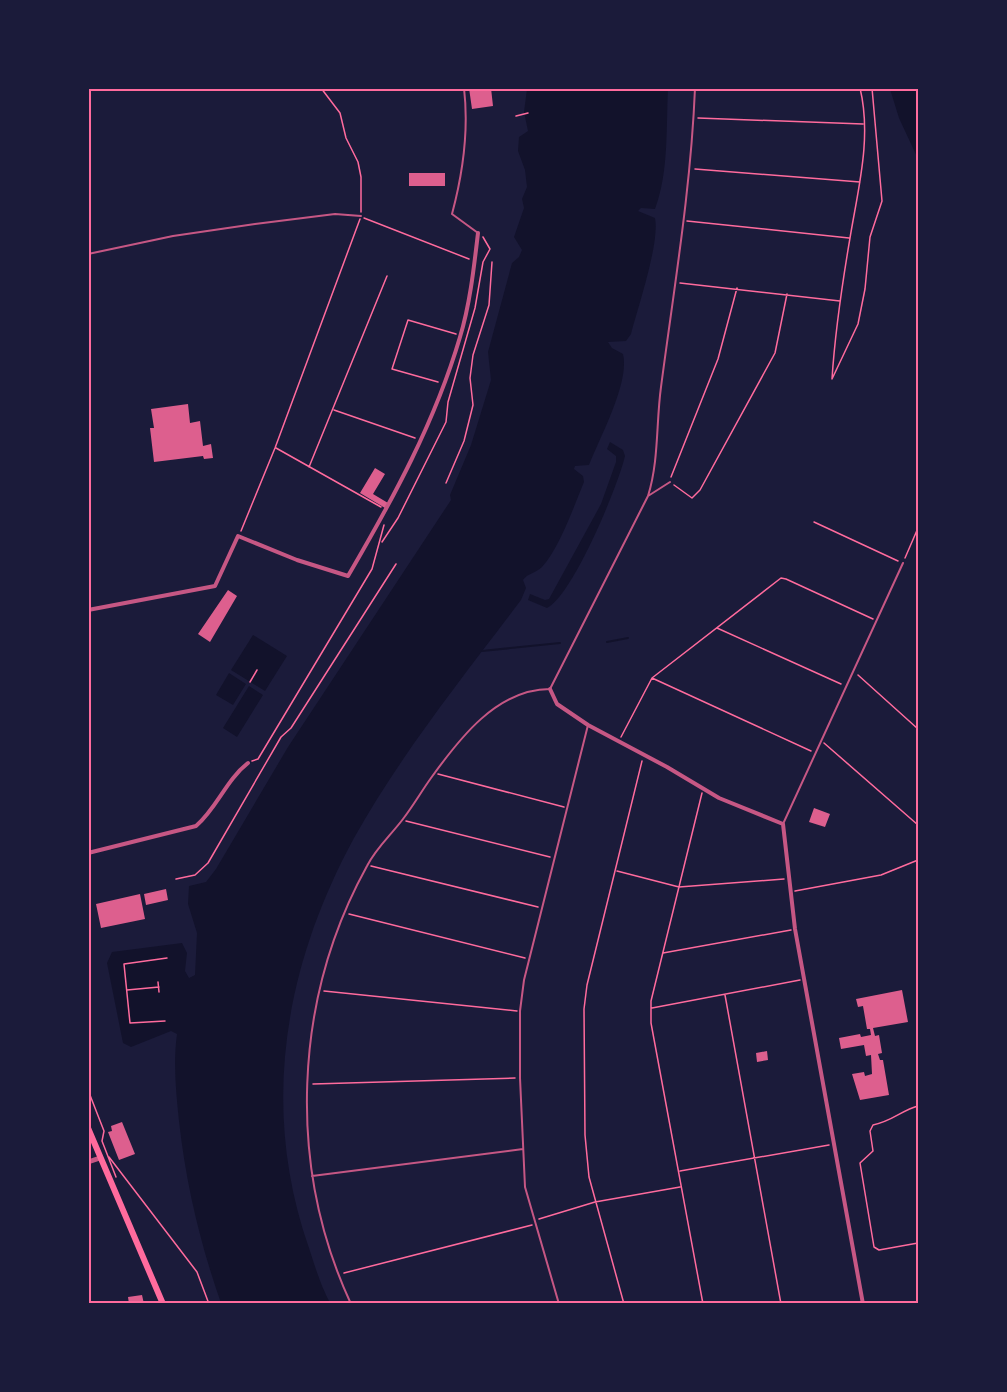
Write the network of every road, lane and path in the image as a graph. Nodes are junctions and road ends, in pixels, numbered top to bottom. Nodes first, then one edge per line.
1 (321, 88) edge
2 (464, 88) edge
3 (695, 88) edge
4 (860, 88) edge
5 (872, 88) edge
6 (528, 113) dead end
7 (516, 116) dead end
8 (694, 118) junction
9 (863, 124) junction
10 (688, 169) junction
11 (860, 182) junction
12 (361, 216) junction
13 (683, 221) junction
14 (478, 233) joint
15 (850, 238) junction
16 (490, 249) dead end
17 (88, 254) edge
18 (491, 254) dead end
19 (475, 261) junction
20 (492, 262) dead end
21 (387, 276) dead end
22 (675, 283) junction
23 (737, 288) junction
24 (788, 294) junction
25 (840, 301) junction
26 (461, 336) junction
27 (444, 384) junction
28 (334, 409) junction
29 (422, 440) junction
30 (275, 448) junction
31 (309, 467) junction
32 (670, 482) junction
33 (446, 483) dead end
34 (648, 496) junction
35 (387, 510) junction
36 (382, 519) junction
37 (814, 522) dead end
38 (918, 528) edge
39 (238, 536) junction
40 (903, 563) junction
41 (396, 564) dead end
42 (88, 610) edge
43 (876, 620) junction
44 (717, 627) junction
45 (257, 670) dead end
46 (852, 670) junction
47 (652, 678) junction
48 (250, 682) dead end
49 (845, 686) junction
50 (550, 689) junction
51 (588, 725) junction
52 (918, 729) edge
53 (820, 739) junction
54 (620, 741) junction
55 (814, 753) junction
56 (644, 754) junction
57 (248, 763) joint
58 (435, 773) junction
59 (703, 789) junction
60 (567, 808) junction
61 (402, 820) junction
62 (783, 824) junction
63 (918, 825) edge
64 (88, 853) edge
65 (555, 858) junction
66 (918, 860) edge
67 (367, 865) junction
68 (616, 870) junction
69 (787, 878) junction
70 (176, 879) dead end
71 (679, 887) junction
72 (789, 892) junction
73 (543, 908) junction
74 (345, 913) junction
75 (795, 929) junction
76 (662, 953) junction
77 (167, 958) dead end
78 (530, 959) junction
79 (804, 980) junction
80 (158, 982) dead end
81 (159, 987) junction
82 (127, 990) junction
83 (320, 990) junction
84 (159, 992) dead end
85 (725, 995) junction
86 (652, 1008) junction
87 (520, 1011) junction
88 (165, 1021) dead end
89 (520, 1078) junction
90 (306, 1084) junction
91 (88, 1090) edge
92 (918, 1106) edge
93 (88, 1128) edge
94 (834, 1144) junction
95 (523, 1149) junction
96 (107, 1155) junction
97 (100, 1158) junction
98 (755, 1159) junction
99 (88, 1162) edge
100 (679, 1171) junction
101 (312, 1176) junction
102 (117, 1181) dead end
103 (681, 1186) junction
104 (595, 1202) junction
105 (536, 1222) junction
106 (918, 1242) edge
107 (338, 1275) junction
108 (163, 1304) edge
109 (210, 1304) edge
110 (351, 1304) edge
111 (559, 1304) edge
112 (624, 1304) edge
113 (703, 1304) edge
114 (781, 1304) edge
115 (863, 1304) edge

1 - 12 path
2 - 14 lane
3 - 8 lane
4 - 9 path
5 - 25 path
6 - 7 path
8 - 9 path
8 - 10 lane
9 - 11 path
10 - 11 path
10 - 13 lane
11 - 15 path
12 - 17 lane
12 - 19 path
12 - 30 path
13 - 15 path
13 - 22 lane
14 - 19 street
15 - 25 path
16 - 18 path
19 - 26 street
20 - 33 path
21 - 28 path
22 - 23 path
22 - 34 lane
23 - 24 path
23 - 32 path
24 - 25 path
24 - 32 path
26 - 27 street
26 - 27 path
27 - 29 street
28 - 29 path
28 - 31 path
29 - 35 street
30 - 31 path
30 - 39 path
31 - 35 path
32 - 34 lane
34 - 50 lane
35 - 36 street
36 - 39 street
36 - 57 path
37 - 40 path
38 - 40 path
39 - 42 street
40 - 43 lane
41 - 70 path
43 - 44 path
43 - 46 lane
44 - 47 path
44 - 49 path
45 - 48 path
46 - 49 lane
46 - 52 path
47 - 54 path
47 - 55 path
49 - 53 lane
50 - 51 street
50 - 58 lane
51 - 54 street
51 - 60 lane
53 - 55 lane
53 - 63 path
54 - 56 street
55 - 62 lane
56 - 59 street
56 - 68 path
57 - 64 street
58 - 60 path
58 - 61 lane
59 - 62 street
59 - 71 path
60 - 65 lane
61 - 65 path
61 - 67 lane
62 - 69 street
65 - 73 lane
66 - 72 path
67 - 73 path
67 - 74 lane
68 - 71 path
68 - 104 path
69 - 71 path
69 - 72 street
71 - 76 path
72 - 75 street
73 - 78 lane
74 - 78 path
74 - 83 lane
75 - 76 path
75 - 79 street
76 - 86 path
77 - 82 path
78 - 87 lane
79 - 85 path
79 - 94 street
80 - 81 path
81 - 82 path
81 - 84 path
82 - 88 path
83 - 87 path
83 - 90 lane
85 - 86 path
85 - 98 path
86 - 100 path
87 - 89 lane
89 - 90 path
89 - 95 lane
90 - 101 lane
91 - 96 path
92 - 106 path
93 - 97 main road
94 - 98 path
94 - 115 street
95 - 101 lane
95 - 105 lane
96 - 102 path
96 - 109 path
97 - 99 street
97 - 108 main road
98 - 100 path
98 - 114 path
100 - 103 path
101 - 107 lane
103 - 104 path
103 - 113 path
104 - 105 path
104 - 112 path
105 - 107 path
105 - 111 lane
107 - 110 lane

